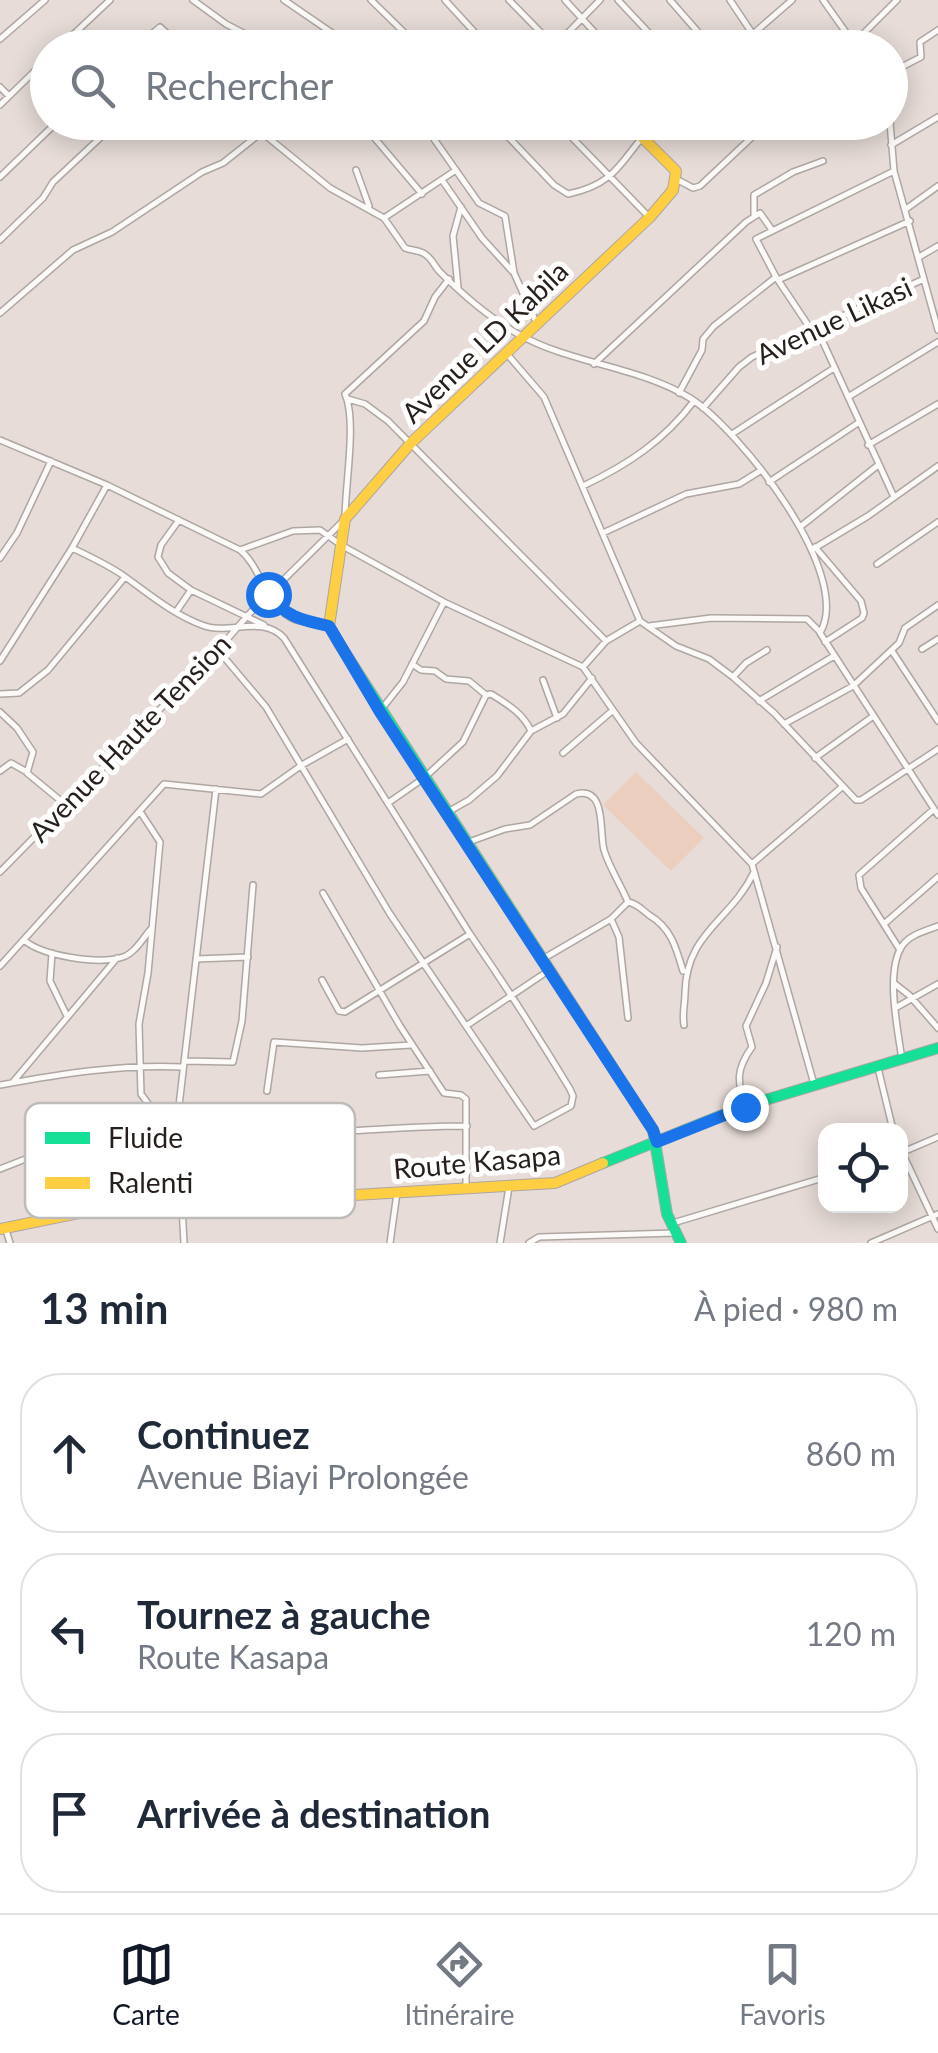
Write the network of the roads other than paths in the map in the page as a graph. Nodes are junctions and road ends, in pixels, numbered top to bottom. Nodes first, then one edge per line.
1 (45, 0) edge
2 (96, 0) edge
3 (110, 0) edge
4 (194, 0) edge
5 (284, 0) edge
6 (371, 0) edge
7 (445, 0) edge
8 (509, 0) edge
9 (564, 0) edge
10 (600, 0) edge
11 (618, 0) edge
12 (670, 0) edge
13 (730, 0) edge
14 (792, 0) edge
15 (823, 0) edge
16 (897, 0) edge
17 (782, 3) edge
18 (103, 7) junction
19 (582, 18) junction
20 (0, 24) edge
21 (12, 29) junction
22 (78, 30) edge
23 (238, 30) edge
24 (328, 30) edge
25 (402, 30) edge
26 (472, 30) edge
27 (538, 30) edge
28 (571, 30) edge
29 (592, 30) edge
30 (646, 30) edge
31 (696, 30) edge
32 (750, 30) edge
33 (755, 30) edge
34 (843, 30) edge
35 (868, 30) edge
36 (938, 30) edge
37 (0, 39) edge
38 (908, 64) edge
39 (30, 76) edge
40 (0, 87) edge
41 (9, 96) junction
42 (0, 105) edge
43 (938, 117) edge
44 (908, 134) edge
45 (38, 140) edge
46 (100, 140) edge
47 (251, 140) edge
48 (269, 140) edge
49 (376, 140) edge
50 (435, 140) edge
51 (512, 140) edge
52 (574, 140) edge
53 (638, 140) edge
54 (643, 140) edge
55 (749, 140) edge
56 (891, 140) edge
57 (898, 140) edge
58 (891, 144) junction
59 (823, 160) dead end
60 (356, 170) dead end
61 (456, 170) junction
62 (894, 170) junction
63 (0, 177) edge
64 (610, 177) junction
65 (442, 180) junction
66 (678, 180) junction
67 (938, 186) edge
68 (422, 194) junction
69 (460, 207) junction
70 (370, 209) junction
71 (906, 209) junction
72 (754, 216) junction
73 (650, 217) junction
74 (384, 218) junction
75 (910, 221) junction
76 (772, 230) junction
77 (0, 240) edge
78 (938, 246) edge
79 (919, 257) junction
80 (514, 273) junction
81 (777, 278) junction
82 (449, 279) junction
83 (924, 279) junction
84 (458, 286) junction
85 (934, 307) edge
86 (0, 314) edge
87 (536, 322) junction
88 (814, 330) junction
89 (938, 330) edge
90 (522, 336) junction
91 (938, 342) edge
92 (505, 352) junction
93 (594, 364) junction
94 (834, 368) junction
95 (680, 393) junction
96 (346, 396) junction
97 (848, 397) junction
98 (694, 402) junction
99 (938, 404) edge
100 (703, 408) junction
101 (859, 423) junction
102 (732, 434) junction
103 (1, 443) edge
104 (410, 444) junction
105 (868, 445) junction
106 (51, 461) junction
107 (877, 466) junction
108 (938, 466) edge
109 (760, 471) junction
110 (768, 482) junction
111 (108, 485) junction
112 (582, 486) junction
113 (894, 497) junction
114 (345, 519) junction
115 (180, 520) junction
116 (938, 522) edge
117 (800, 527) junction
118 (603, 533) junction
119 (328, 536) junction
120 (341, 545) junction
121 (72, 548) junction
122 (814, 548) junction
123 (240, 550) junction
124 (0, 558) edge
125 (878, 564) dead end
126 (124, 577) junction
127 (191, 590) junction
128 (268, 594) junction
129 (444, 602) junction
130 (938, 605) edge
131 (176, 612) junction
132 (248, 614) junction
133 (640, 621) junction
134 (264, 625) junction
135 (329, 626) junction
136 (650, 626) junction
137 (238, 627) junction
138 (820, 632) junction
139 (938, 639) edge
140 (606, 641) junction
141 (825, 642) junction
142 (922, 648) dead end
143 (218, 650) junction
144 (767, 650) dead end
145 (892, 650) junction
146 (834, 656) junction
147 (0, 661) edge
148 (412, 664) junction
149 (583, 667) junction
150 (732, 677) junction
151 (592, 678) junction
152 (542, 680) dead end
153 (853, 686) junction
154 (0, 694) edge
155 (486, 695) junction
156 (760, 701) junction
157 (612, 711) junction
158 (0, 712) edge
159 (380, 712) junction
160 (872, 716) junction
161 (557, 718) junction
162 (938, 722) edge
163 (784, 724) junction
164 (531, 731) junction
165 (348, 739) junction
166 (938, 749) edge
167 (564, 754) dead end
168 (815, 758) junction
169 (302, 765) junction
170 (907, 767) junction
171 (0, 771) edge
172 (27, 773) junction
173 (424, 778) junction
174 (842, 787) junction
175 (216, 789) junction
176 (388, 803) junction
177 (66, 806) junction
178 (446, 812) junction
179 (936, 812) edge
180 (141, 813) junction
181 (466, 844) junction
182 (754, 867) junction
183 (0, 872) edge
184 (938, 877) edge
185 (254, 885) dead end
186 (323, 894) dead end
187 (628, 902) junction
188 (611, 919) junction
189 (884, 924) junction
190 (938, 926) edge
191 (153, 927) junction
192 (470, 934) junction
193 (23, 940) junction
194 (777, 947) junction
195 (900, 950) junction
196 (52, 953) junction
197 (249, 956) junction
198 (117, 958) junction
199 (196, 959) junction
200 (541, 960) junction
201 (425, 963) junction
202 (0, 966) edge
203 (548, 971) junction
204 (684, 974) junction
205 (322, 980) dead end
206 (895, 984) junction
207 (938, 984) edge
208 (380, 991) junction
209 (511, 995) junction
210 (912, 998) junction
211 (896, 1008) junction
212 (67, 1016) junction
213 (628, 1018) dead end
214 (684, 1025) dead end
215 (466, 1026) junction
216 (938, 1028) edge
217 (412, 1044) junction
218 (938, 1048) edge
219 (902, 1060) junction
220 (184, 1064) junction
221 (140, 1065) junction
222 (878, 1068) junction
223 (430, 1071) junction
224 (379, 1075) dead end
225 (13, 1082) junction
226 (0, 1085) edge
227 (815, 1087) junction
228 (268, 1091) dead end
229 (146, 1103) edge
230 (179, 1103) edge
231 (745, 1107) junction
232 (891, 1123) edge
233 (467, 1126) junction
234 (355, 1133) edge
235 (938, 1137) edge
236 (657, 1142) junction
237 (908, 1148) edge
238 (25, 1159) edge
239 (908, 1164) edge
240 (0, 1169) edge
241 (818, 1181) edge
242 (510, 1186) junction
243 (466, 1188) junction
244 (397, 1193) junction
245 (355, 1196) edge
246 (936, 1215) edge
247 (49, 1218) edge
248 (183, 1218) edge
249 (2, 1228) edge
250 (938, 1230) edge
251 (676, 1237) edge
252 (561, 1241) edge
253 (10, 1243) edge
254 (184, 1243) edge
255 (390, 1243) edge
256 (500, 1243) edge
257 (529, 1243) edge
258 (871, 1243) edge

1 - 21 street
2 - 18 street
3 - 18 street
4 - 23 street
5 - 24 street
6 - 25 street
7 - 26 street
8 - 27 street
9 - 19 street
10 - 19 street
11 - 30 street
12 - 31 street
13 - 32 street
14 - 17 street
15 - 34 street
16 - 35 street
17 - 33 street
18 - 22 street
19 - 28 street
19 - 29 street
20 - 21 street
21 - 37 street
36 - 38 street
39 - 41 street
40 - 41 street
41 - 42 street
43 - 44 street
45 - 63 street
46 - 77 street
47 - 86 street
48 - 70 street
49 - 68 street
50 - 61 street
51 - 64 street
52 - 64 street
53 - 64 street
54 - 66 street
55 - 66 street
56 - 58 street
57 - 58 street
58 - 62 street
59 - 72 street
60 - 70 street
61 - 65 street
61 - 80 street
62 - 71 street
62 - 76 street
64 - 73 street
65 - 68 street
65 - 69 street
66 - 73 street, Avenue LD Kabila
67 - 71 street
68 - 74 street
69 - 80 street
69 - 84 street
70 - 74 street
71 - 75 street
72 - 76 street
72 - 93 street
73 - 87 street, Avenue LD Kabila
74 - 82 street
75 - 79 street
75 - 81 street
76 - 81 street
78 - 79 street, Avenue Likasi
79 - 83 street
80 - 87 street
81 - 88 street
81 - 95 street
82 - 84 street
82 - 96 street
83 - 85 street
83 - 88 street, Avenue Likasi
84 - 90 street
85 - 89 street
87 - 90 street, Avenue LD Kabila
88 - 94 street
88 - 100 street, Avenue Likasi
90 - 92 street, Avenue LD Kabila
90 - 93 street
91 - 97 street
92 - 104 street, Avenue LD Kabila
92 - 112 street
93 - 95 street
94 - 97 street
94 - 102 street
95 - 98 street
96 - 104 street
96 - 114 street
97 - 101 street
98 - 100 street
98 - 112 street
99 - 105 street
100 - 102 street
101 - 105 street
101 - 110 street
102 - 109 street
103 - 106 street
104 - 114 street, Avenue LD Kabila
104 - 140 street
105 - 107 street
106 - 111 street
106 - 124 street
107 - 113 street
107 - 117 street
108 - 113 street
109 - 110 street
109 - 118 street
110 - 117 street
111 - 115 street
111 - 121 street
112 - 118 street
113 - 122 street
114 - 119 street, Avenue Haute Tension
114 - 120 street
115 - 123 street
115 - 127 street
116 - 125 street
117 - 122 street
118 - 133 street
119 - 120 street
119 - 123 street
119 - 128 street, Avenue Haute Tension
120 - 129 street
120 - 135 street
121 - 126 street
121 - 147 street
122 - 138 street
122 - 141 street
123 - 128 street
126 - 131 street
126 - 154 street
127 - 131 street
127 - 132 street
128 - 132 street, Avenue Haute Tension
128 - 135 street
129 - 148 street
129 - 149 street
130 - 145 street
131 - 137 street
132 - 134 street
132 - 137 street, Avenue Haute Tension
133 - 136 street
133 - 140 street
134 - 137 street
134 - 165 street
135 - 159 street
136 - 138 street
136 - 150 street
137 - 143 street, Avenue Haute Tension
138 - 141 street
139 - 142 street
140 - 149 street
141 - 146 street
143 - 169 street
143 - 177 street, Avenue Haute Tension
144 - 150 street
145 - 153 street
145 - 162 street
146 - 153 street
146 - 156 street
148 - 155 street
148 - 159 street
149 - 151 street
150 - 156 street
151 - 157 street
151 - 161 street
152 - 161 street
153 - 160 street
153 - 163 street
155 - 164 street
155 - 173 street
156 - 163 street
157 - 167 street
157 - 182 street
158 - 172 street
159 - 173 street
160 - 168 street
160 - 170 street
161 - 164 street
163 - 168 street
164 - 178 street
165 - 169 street
165 - 176 street
166 - 170 street
168 - 174 street
169 - 175 street
169 - 201 street
170 - 174 street
170 - 179 street
171 - 172 street
172 - 177 street
173 - 176 street
173 - 178 street
174 - 182 street
175 - 180 street
175 - 199 street
176 - 192 street
177 - 183 street, Avenue Haute Tension
178 - 181 street
179 - 189 street
180 - 191 street
180 - 193 street
181 - 187 street
181 - 200 street
182 - 194 street
182 - 204 street
184 - 189 street
185 - 197 street
186 - 208 street
187 - 188 street
187 - 204 street
188 - 200 street
188 - 213 street
189 - 195 street
190 - 195 street
191 - 198 street
191 - 221 street
192 - 201 street
192 - 209 street
193 - 196 street
193 - 202 street
194 - 227 street
194 - 231 street
195 - 206 street
196 - 198 street
196 - 212 street
197 - 199 street
197 - 220 street
198 - 212 street
199 - 220 street
200 - 203 street
201 - 208 street
201 - 215 street
203 - 209 street
203 - 236 street
204 - 214 street
205 - 208 street
206 - 210 street
206 - 211 street
207 - 210 street
208 - 217 street
209 - 215 street
209 - 215 street
210 - 211 street
210 - 216 street
211 - 219 street
212 - 225 street
217 - 223 street
217 - 228 street
218 - 219 street, Route Kasapa
219 - 222 street, Route Kasapa
220 - 221 street
220 - 230 street
221 - 225 street
221 - 229 street
222 - 227 street, Route Kasapa
222 - 232 street
223 - 224 street
223 - 233 street
225 - 226 street
227 - 231 street, Route Kasapa
231 - 236 street, Route Kasapa
233 - 234 street
233 - 243 street
235 - 237 street
236 - 242 street, Route Kasapa
236 - 251 street
238 - 240 street
239 - 246 street
241 - 251 street
242 - 243 street, Route Kasapa
242 - 256 street
243 - 244 street, Route Kasapa
244 - 245 street, Route Kasapa
244 - 255 street
246 - 250 street
246 - 258 street
247 - 249 street, Route Kasapa
248 - 254 street
249 - 253 street
251 - 252 street
252 - 257 street

